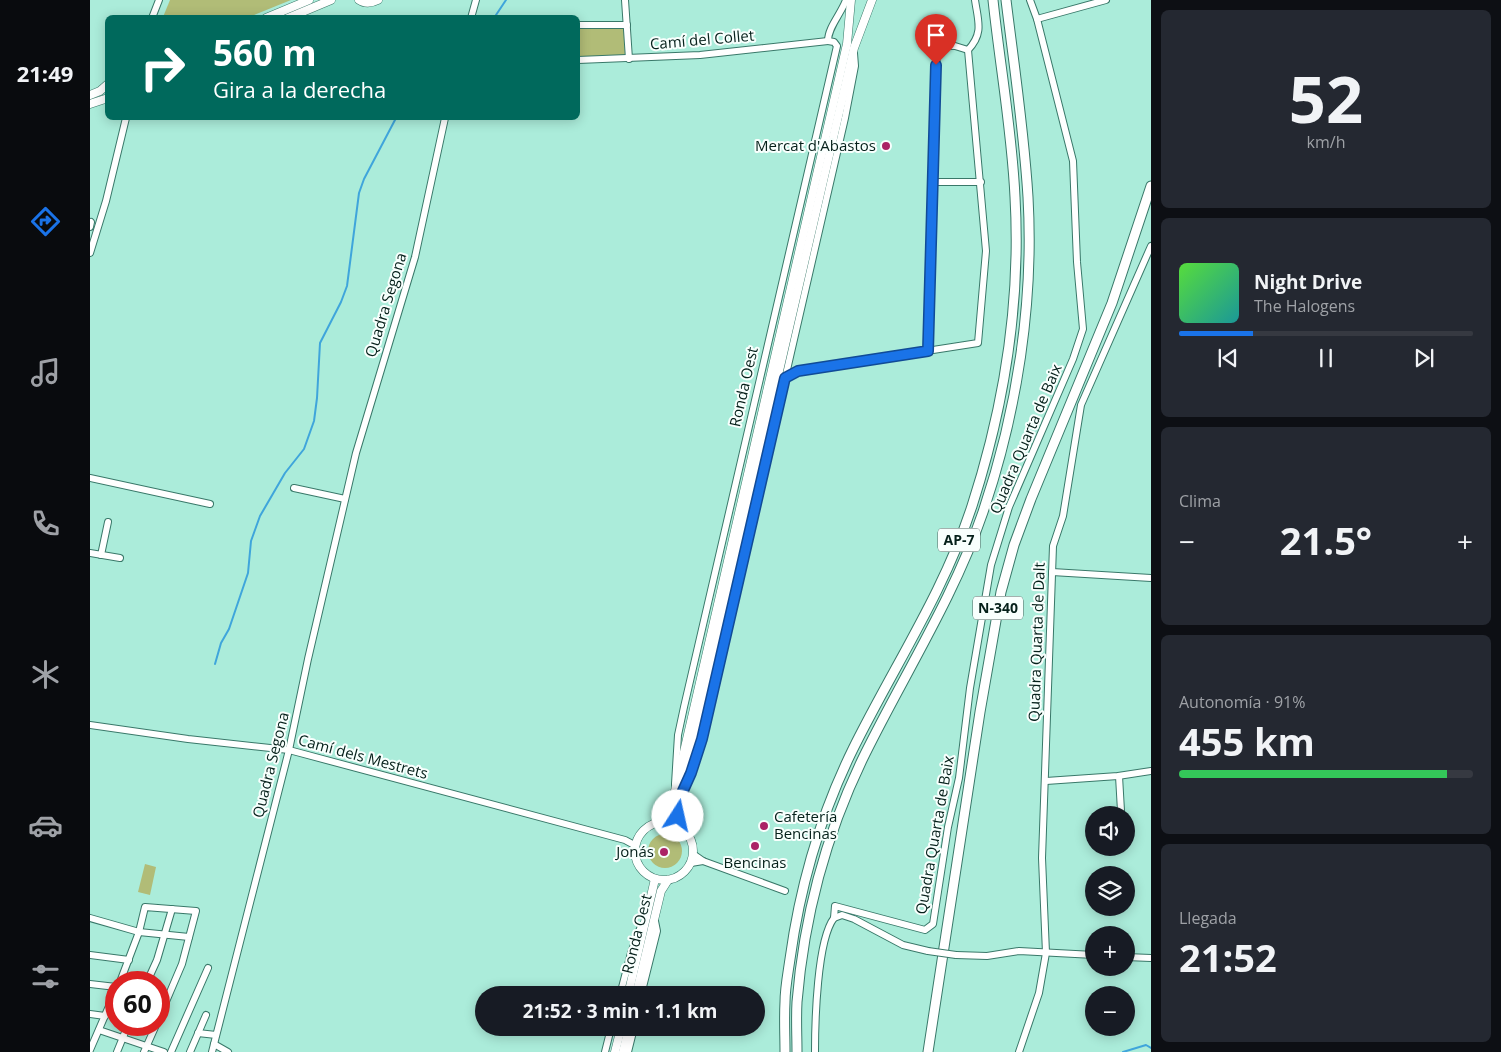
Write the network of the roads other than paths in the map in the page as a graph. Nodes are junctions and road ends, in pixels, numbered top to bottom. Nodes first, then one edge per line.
1 (159, 0) edge
2 (309, 0) edge
3 (331, 0) edge
4 (359, 0) edge
5 (378, 0) edge
6 (476, 0) edge
7 (625, 0) edge
8 (846, 0) edge
9 (851, 0) edge
10 (872, 0) edge
11 (976, 0) edge
12 (993, 0) edge
13 (1006, 0) edge
14 (1030, 0) edge
15 (1106, 0) edge
16 (153, 15) edge
17 (273, 15) edge
18 (295, 15) edge
19 (472, 15) edge
20 (1037, 19) junction
21 (580, 25) edge
22 (627, 25) junction
23 (828, 41) junction
24 (924, 45) dead end
25 (937, 45) junction
26 (854, 48) junction
27 (968, 50) junction
28 (629, 59) junction
29 (580, 60) edge
30 (105, 87) edge
31 (90, 95) edge
32 (105, 99) edge
33 (90, 104) edge
34 (126, 120) edge
35 (445, 120) edge
36 (934, 182) junction
37 (981, 182) junction
38 (1151, 186) edge
39 (90, 223) edge
40 (90, 227) edge
41 (1151, 246) edge
42 (90, 253) edge
43 (928, 351) junction
44 (789, 360) junction
45 (798, 371) junction
46 (785, 378) junction
47 (90, 478) edge
48 (294, 488) dead end
49 (345, 499) junction
50 (210, 504) dead end
51 (108, 522) dead end
52 (90, 553) edge
53 (101, 555) junction
54 (120, 558) dead end
55 (1052, 572) junction
56 (1151, 578) edge
57 (90, 725) edge
58 (289, 750) junction
59 (1151, 771) edge
60 (1119, 776) junction
61 (1046, 781) junction
62 (678, 792) junction
63 (1121, 806) edge
64 (664, 822) junction
65 (681, 827) junction
66 (637, 842) junction
67 (693, 854) junction
68 (703, 861) junction
69 (691, 863) junction
70 (655, 879) junction
71 (668, 880) junction
72 (785, 891) dead end
73 (172, 909) junction
74 (651, 915) junction
75 (90, 918) edge
76 (834, 918) junction
77 (139, 932) junction
78 (164, 934) junction
79 (189, 937) junction
80 (1046, 953) junction
81 (90, 955) edge
82 (1085, 955) edge
83 (1135, 957) edge
84 (1151, 958) edge
85 (129, 960) junction
86 (208, 968) dead end
87 (124, 971) edge
88 (152, 971) edge
89 (90, 984) edge
90 (105, 986) edge
91 (622, 986) edge
92 (631, 986) edge
93 (638, 986) edge
94 (644, 986) edge
95 (170, 992) edge
96 (90, 1014) edge
97 (206, 1015) dead end
98 (105, 1016) joint
99 (99, 1030) junction
100 (198, 1033) junction
101 (216, 1035) junction
102 (151, 1036) edge
103 (609, 1036) edge
104 (619, 1036) edge
105 (627, 1036) edge
106 (632, 1036) edge
107 (123, 1038) junction
108 (214, 1044) junction
109 (90, 1048) edge
110 (145, 1049) edge
111 (116, 1052) edge
112 (164, 1052) edge
113 (171, 1052) edge
114 (190, 1052) edge
115 (212, 1052) edge
116 (228, 1052) edge
117 (606, 1052) edge
118 (615, 1052) edge
119 (623, 1052) edge
120 (628, 1052) edge
121 (785, 1052) edge
122 (797, 1052) edge
123 (815, 1052) edge
124 (928, 1052) edge
125 (1019, 1052) edge

1 - 16 street
2 - 17 main road
3 - 18 main road
4 - 5 main road
6 - 19 street
7 - 22 street
8 - 23 street
9 - 62 main road, Ronda Oest
10 - 26 main road, Ronda Oest
11 - 27 street
12 - 121 highway, AP-7
13 - 122 highway, AP-7
14 - 20 street, Quadra Quarta de Baix
15 - 20 street
20 - 76 street, Quadra Quarta de Baix
21 - 22 street
22 - 28 street
23 - 28 street, Camí del Collet
23 - 62 street, Ronda Oest
24 - 25 street
25 - 27 street
25 - 36 street
26 - 44 street, Ronda Oest
26 - 62 main road, Ronda Oest
27 - 37 street
28 - 29 street, Camí del Collet
30 - 31 main road
32 - 33 main road
34 - 42 street
35 - 49 street, Quadra Segona
36 - 37 street
36 - 43 street
37 - 43 street
38 - 124 highway, N-340
39 - 40 street
41 - 55 street, Quadra Quarta de Dalt
43 - 45 street
44 - 45 street
44 - 46 street, Ronda Oest
45 - 46 street
46 - 62 street, Ronda Oest
47 - 50 street
48 - 49 street
49 - 58 street, Quadra Segona
51 - 53 street
52 - 53 street
53 - 54 street
55 - 56 street
55 - 61 street, Quadra Quarta de Dalt
57 - 58 street, Camí dels Mestrets
58 - 66 street, Camí dels Mestrets
58 - 101 street, Quadra Segona
59 - 60 street
60 - 61 street
60 - 63 street
61 - 80 street, Quadra Quarta de Dalt
62 - 64 main road, Ronda Oest
62 - 65 main road, Ronda Oest
64 - 65 main road
64 - 66 main road
65 - 67 main road
66 - 70 main road
67 - 68 street
67 - 69 main road
68 - 69 street
68 - 72 street
69 - 71 main road
70 - 71 main road
70 - 74 main road, Ronda Oest
71 - 74 main road, Ronda Oest
73 - 77 street
73 - 78 street
73 - 79 street
74 - 91 street, Ronda Oest
74 - 92 main road, Ronda Oest
74 - 93 main road, Ronda Oest
74 - 94 street
75 - 77 street
76 - 80 street, bridge
76 - 123 street
77 - 78 street
77 - 85 street
78 - 79 street
78 - 88 street
79 - 95 street
80 - 82 street
80 - 125 street, Quadra Quarta de Dalt
81 - 85 street
83 - 84 street
85 - 87 street
86 - 113 street
89 - 90 street
96 - 98 street
97 - 100 street
98 - 99 street
99 - 107 street
99 - 109 street
100 - 101 street
100 - 114 street
101 - 108 street, Quadra Segona
102 - 110 street
103 - 117 street
104 - 118 main road
105 - 119 main road
106 - 120 street
107 - 110 street
107 - 111 street
108 - 115 street, Quadra Segona
108 - 116 street
110 - 112 street

